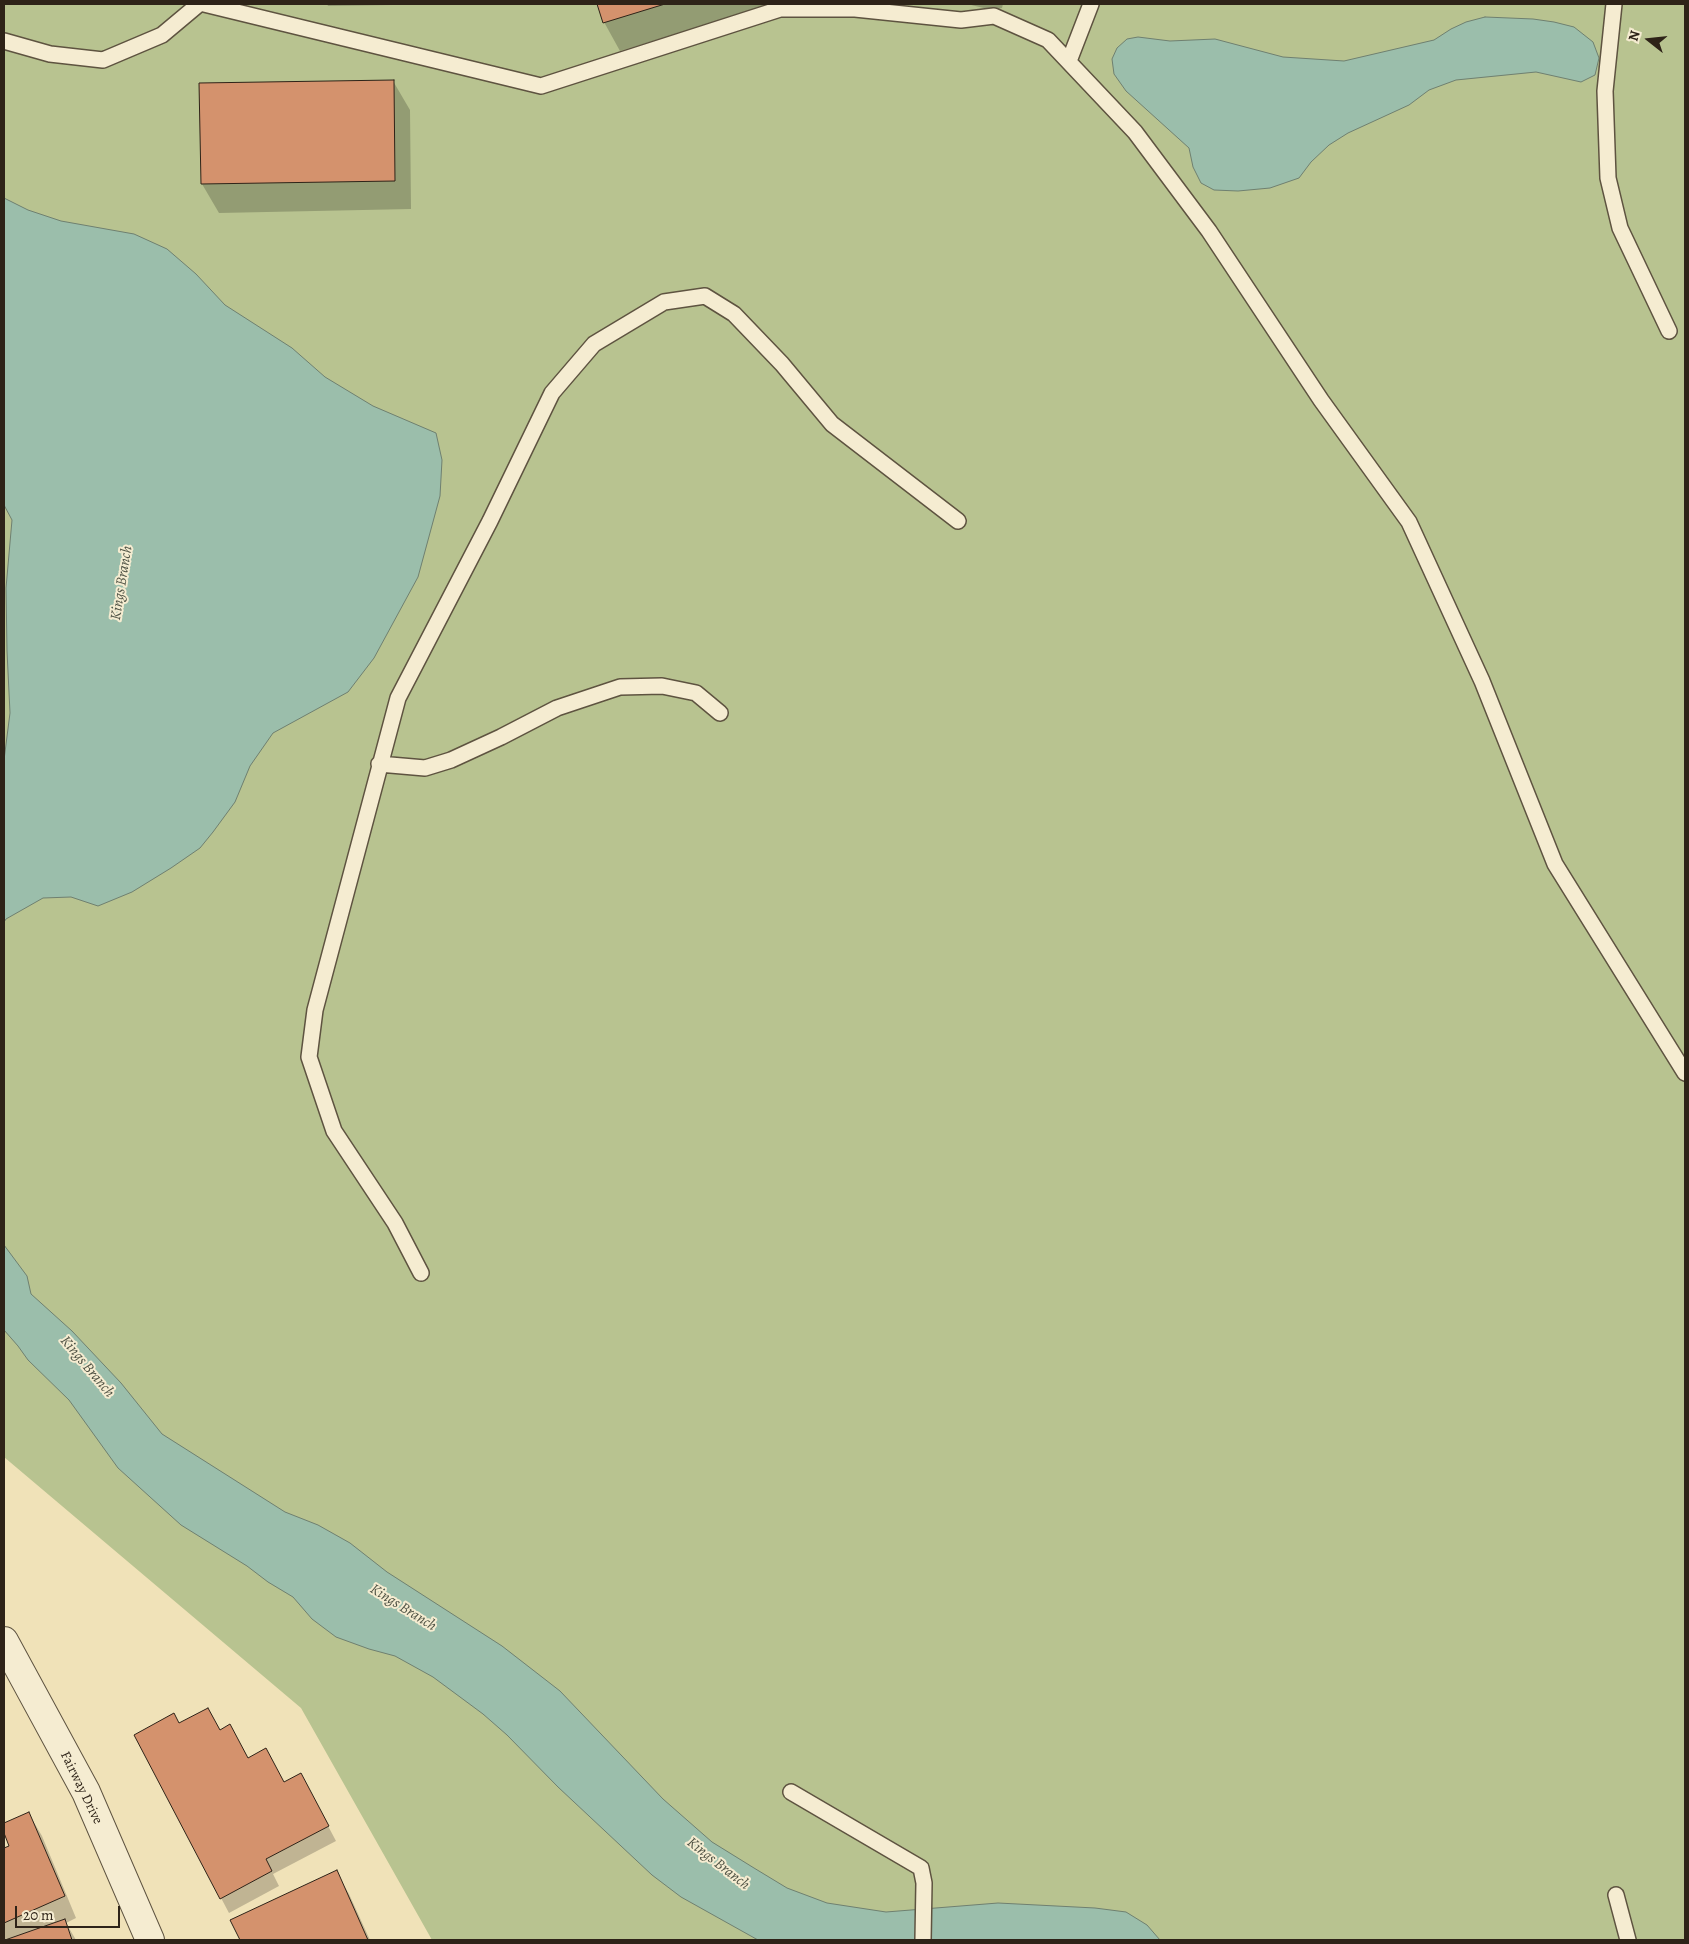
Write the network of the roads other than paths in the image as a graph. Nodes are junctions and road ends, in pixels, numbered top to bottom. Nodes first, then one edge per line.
1 (198, 4) edge
2 (204, 4) edge
3 (1090, 4) edge
4 (1614, 4) edge
5 (4, 41) edge
6 (1069, 61) junction
7 (1669, 331) dead end
8 (958, 522) dead end
9 (720, 714) dead end
10 (379, 764) junction
11 (1685, 1073) edge
12 (421, 1273) dead end
13 (4, 1641) edge
14 (791, 1792) dead end
15 (1616, 1895) dead end
16 (150, 1940) edge
17 (923, 1940) edge
18 (1628, 1940) edge

1 - 5 lane
2 - 6 lane
3 - 6 lane
4 - 7 lane
6 - 11 lane
8 - 10 lane
9 - 10 lane
10 - 12 lane
13 - 16 street, Fairway Drive
14 - 17 lane
15 - 18 lane

